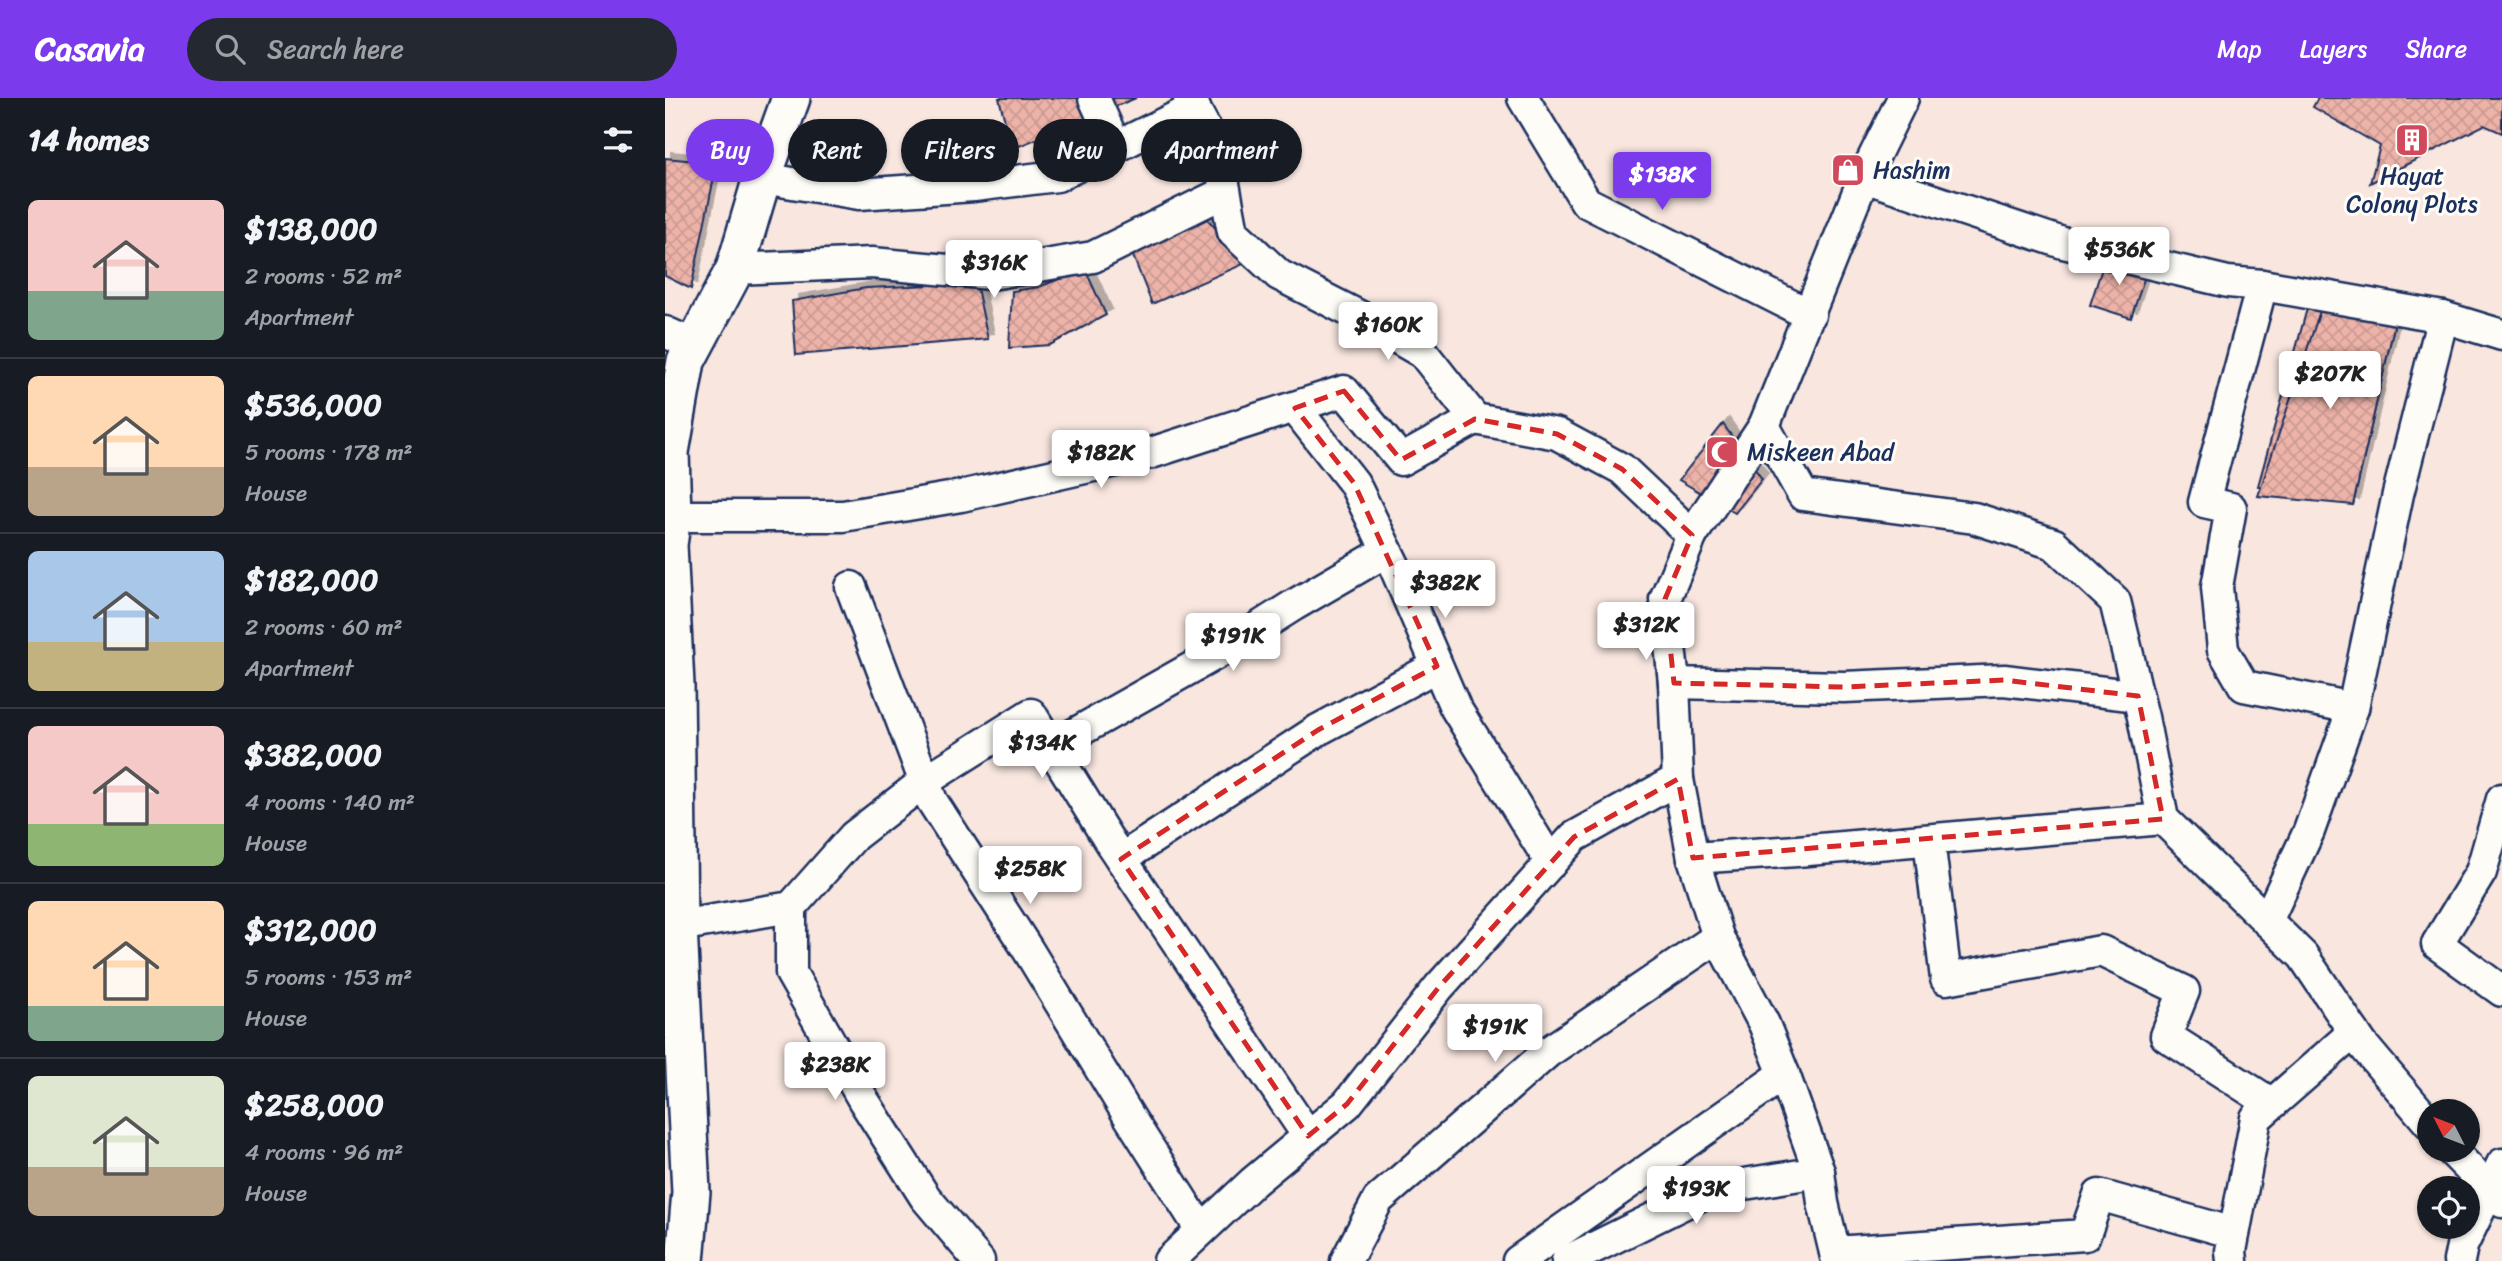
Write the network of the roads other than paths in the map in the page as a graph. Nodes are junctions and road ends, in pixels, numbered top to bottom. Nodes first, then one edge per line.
1 (791, 98) edge
2 (1094, 98) edge
3 (1523, 98) edge
4 (1903, 98) edge
5 (1192, 103) edge
6 (1103, 119) edge
7 (1127, 141) edge
8 (774, 144) edge
9 (1864, 177) junction
10 (774, 179) edge
11 (1033, 179) edge
12 (761, 182) edge
13 (1225, 192) junction
14 (735, 268) junction
15 (2262, 285) junction
16 (1810, 315) junction
17 (2443, 317) junction
18 (2502, 335) edge
19 (680, 339) edge
20 (1295, 408) junction
21 (1475, 419) junction
22 (1764, 426) junction
23 (668, 535) edge
24 (1692, 535) junction
25 (1387, 551) junction
26 (851, 587) dead end
27 (669, 653) edge
28 (1437, 666) junction
29 (1674, 684) junction
30 (2138, 696) junction
31 (2353, 708) junction
32 (1051, 747) junction
33 (1678, 779) junction
34 (925, 781) junction
35 (2502, 799) edge
36 (2163, 819) junction
37 (1929, 840) junction
38 (1693, 858) junction
39 (1121, 859) junction
40 (1551, 863) junction
41 (791, 907) junction
42 (2267, 921) junction
43 (678, 926) junction
44 (1718, 937) junction
45 (2502, 991) edge
46 (2354, 1032) junction
47 (1784, 1074) junction
48 (2272, 1104) junction
49 (2417, 1108) edge
50 (1308, 1136) junction
51 (677, 1138) edge
52 (2467, 1162) edge
53 (1819, 1172) junction
54 (2498, 1185) edge
55 (1201, 1230) junction
56 (2233, 1247) edge
57 (1836, 1257) edge
58 (685, 1261) edge
59 (979, 1261) edge
60 (1169, 1261) edge
61 (1346, 1261) edge
62 (1518, 1261) edge
63 (1567, 1261) edge
64 (2459, 1261) edge

1 - 8 street
2 - 6 street
3 - 16 street
4 - 9 street
5 - 7 street
5 - 13 street
9 - 15 street
9 - 16 street
10 - 11 street
12 - 14 street
13 - 14 street
13 - 21 street
14 - 19 street
15 - 17 street
15 - 31 street
16 - 22 street
17 - 18 street
17 - 31 street
19 - 23 street
20 - 21 street
20 - 23 street
20 - 25 street
21 - 24 street
22 - 24 street
22 - 30 street
23 - 27 street
24 - 29 street
25 - 28 street
25 - 32 street
26 - 34 street
27 - 43 street
28 - 39 street
28 - 40 street
29 - 30 street
29 - 33 street
30 - 36 street
31 - 42 street
32 - 34 street
32 - 39 street
33 - 38 street
33 - 40 street
34 - 41 street
34 - 55 street
35 - 45 street
36 - 37 street
36 - 42 street
37 - 38 street
37 - 48 street
38 - 44 street
39 - 50 street
40 - 50 street
41 - 43 street
41 - 59 street
42 - 46 street
43 - 51 street
44 - 47 street
44 - 61 street
46 - 48 street
46 - 49 street
47 - 53 street
47 - 62 street
48 - 56 street
50 - 55 street
51 - 58 street
52 - 54 street
53 - 57 street
53 - 63 street
54 - 64 street
55 - 60 street
56 - 57 street

